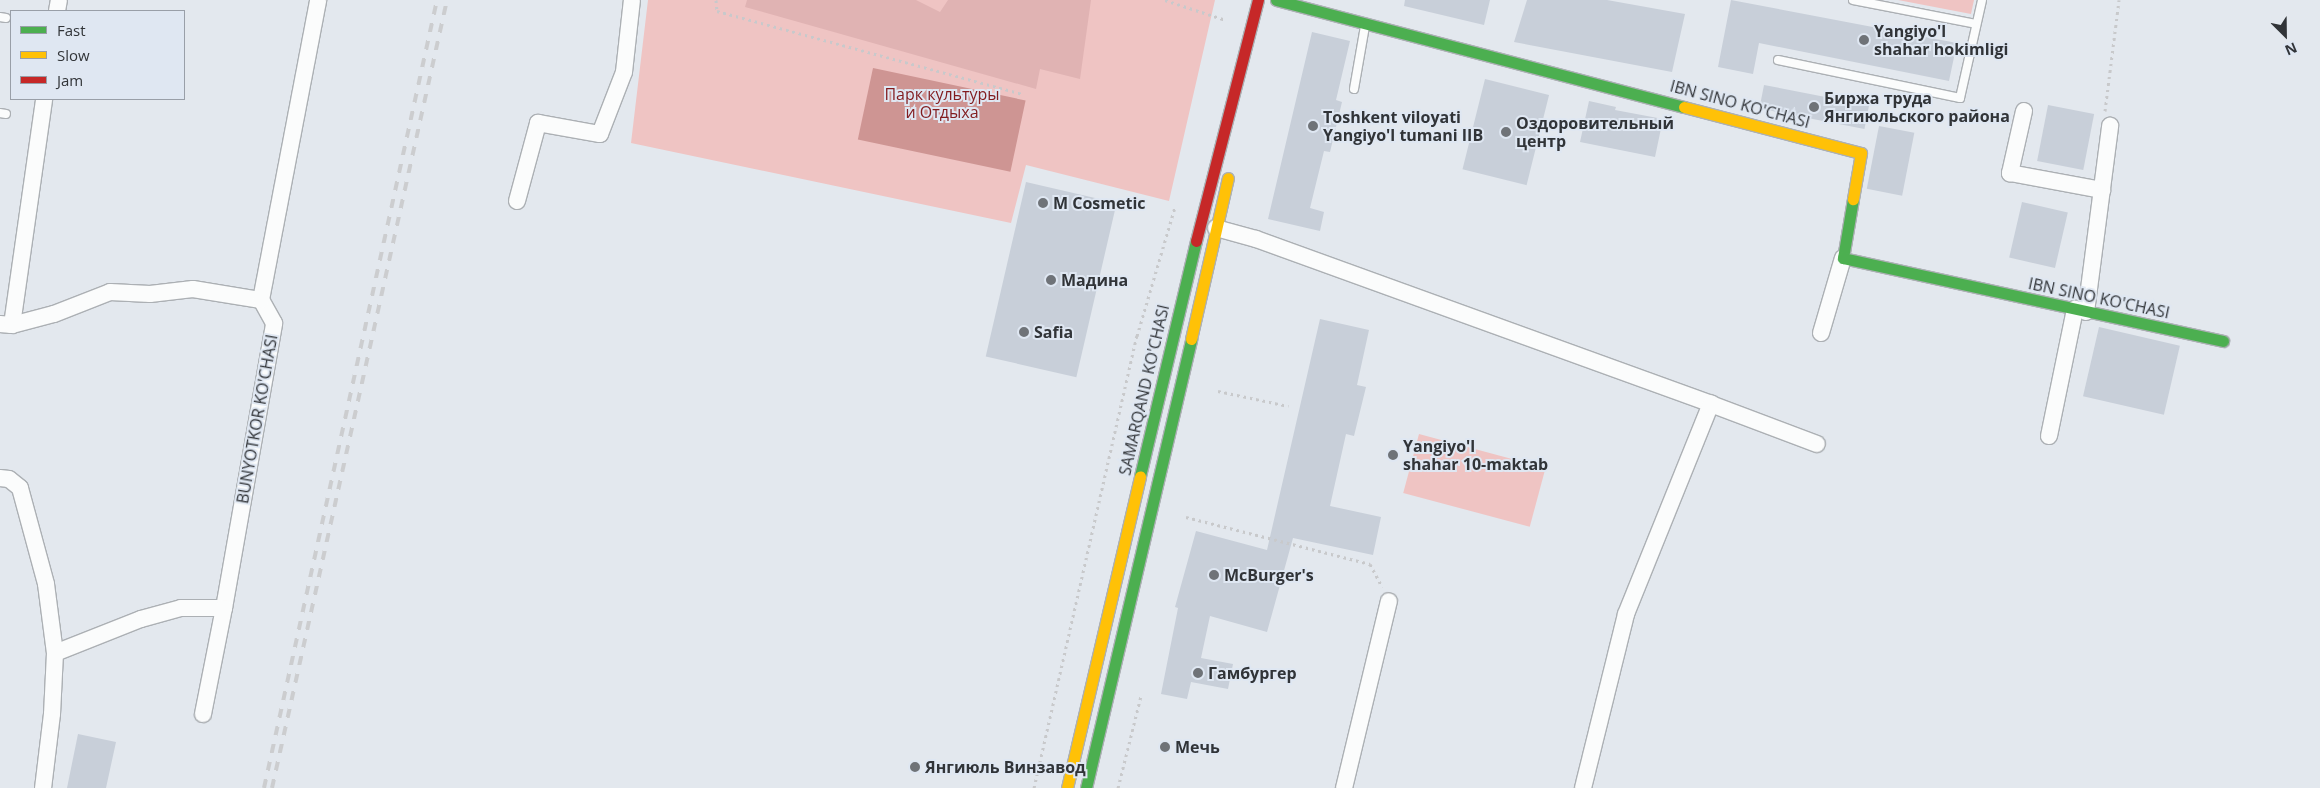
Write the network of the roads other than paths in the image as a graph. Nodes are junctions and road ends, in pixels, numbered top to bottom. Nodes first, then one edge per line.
1 (318, 0) edge
2 (632, 0) edge
3 (1258, 0) edge
4 (1853, 0) edge
5 (1982, 0) edge
6 (1273, 2) edge
7 (1366, 24) junction
8 (1976, 24) junction
9 (1778, 60) dead end
10 (1354, 89) dead end
11 (44, 100) edge
12 (2024, 110) dead end
13 (2107, 120) road end
14 (1232, 161) dead end
15 (2102, 190) junction
16 (517, 201) dead end
17 (1208, 226) junction
18 (1843, 258) junction
19 (261, 300) junction
20 (2080, 310) junction
21 (6, 325) edge
22 (1821, 333) dead end
23 (2223, 341) dead end
24 (1711, 404) junction
25 (2049, 436) dead end
26 (1817, 444) dead end
27 (0, 478) edge
28 (1389, 602) road end
29 (224, 608) junction
30 (55, 654) junction
31 (203, 714) dead end
32 (43, 788) edge
33 (1067, 788) edge
34 (1086, 788) edge
35 (1344, 788) edge
36 (1583, 788) edge

1 - 19 street
2 - 16 street
3 - 17 main road, SAMARQAND KO'CHASI
4 - 8 lane
5 - 8 lane
6 - 7 main road, IBN SINO KO'CHASI
7 - 10 lane
7 - 18 main road, IBN SINO KO'CHASI
8 - 9 lane
11 - 21 street
12 - 15 street
13 - 15 street
14 - 17 main road, SAMARQAND KO'CHASI
15 - 20 street
17 - 24 street
17 - 33 main road, SAMARQAND KO'CHASI
17 - 34 main road, SAMARQAND KO'CHASI
18 - 20 main road, IBN SINO KO'CHASI
18 - 22 street
19 - 21 street
19 - 29 street, BUNYOTKOR KO'CHASI
20 - 23 main road, IBN SINO KO'CHASI
20 - 25 street
24 - 26 street
24 - 36 street
27 - 30 street
28 - 35 street
29 - 30 street
29 - 31 street, BUNYOTKOR KO'CHASI
30 - 32 street

